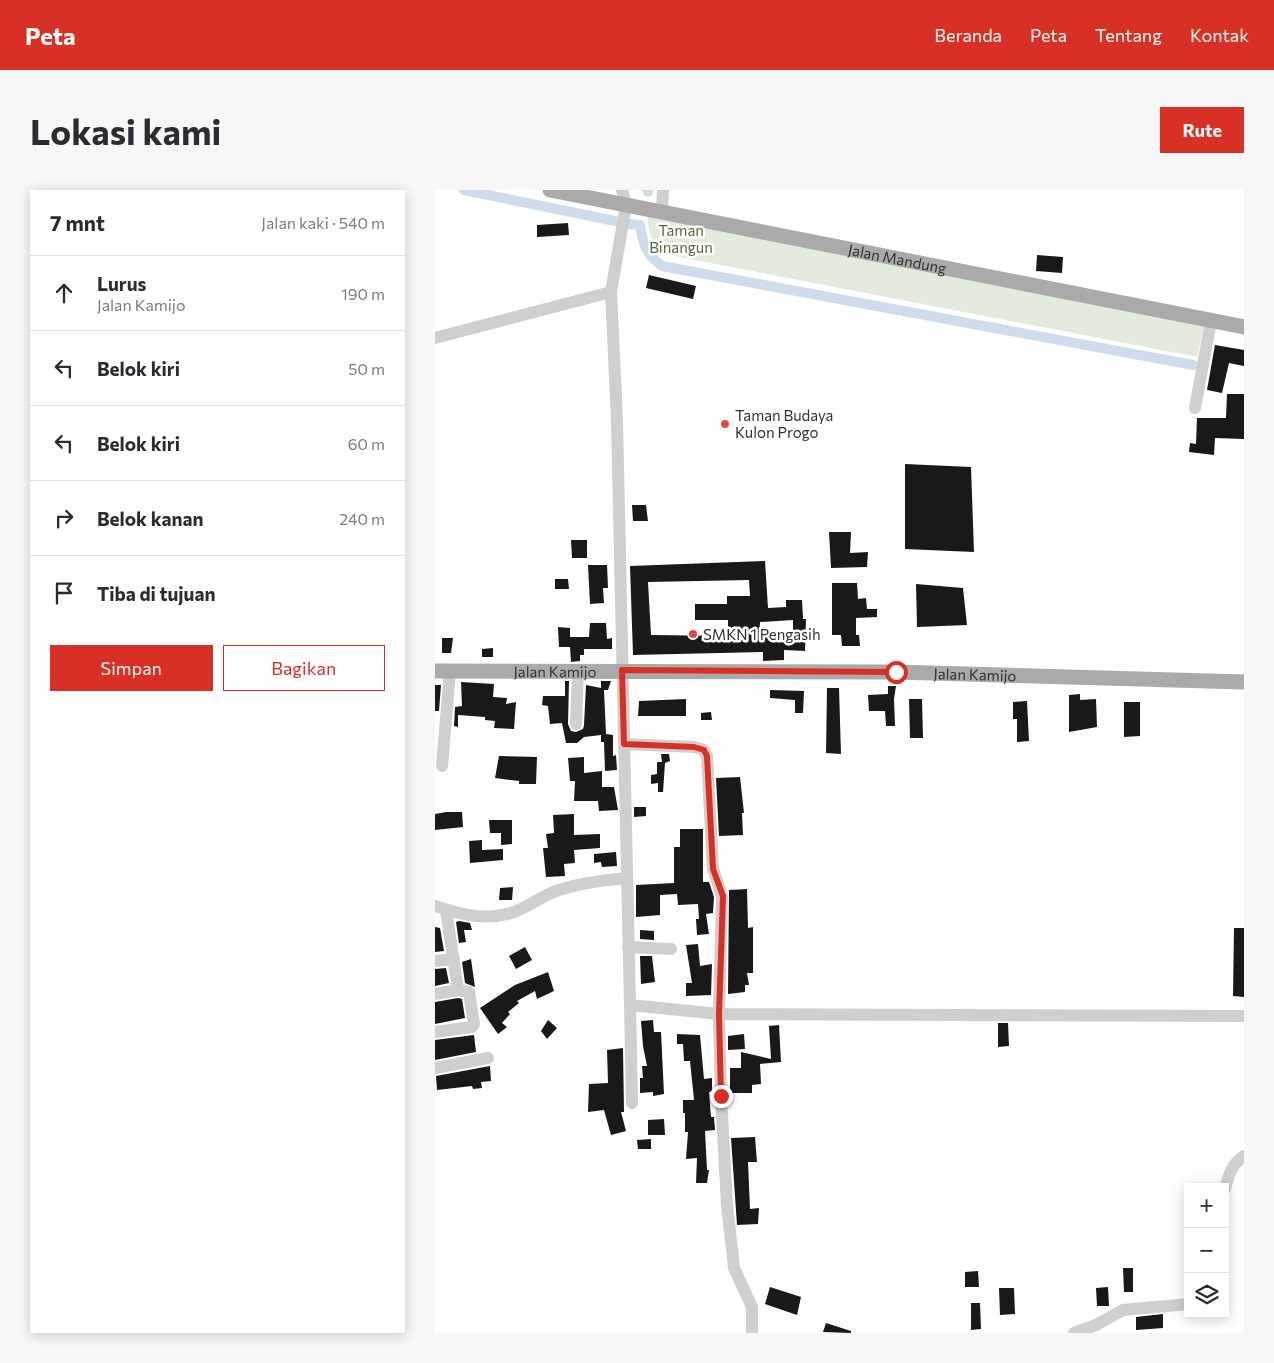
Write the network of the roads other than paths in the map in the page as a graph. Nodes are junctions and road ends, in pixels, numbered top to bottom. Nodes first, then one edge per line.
1 (550, 190) edge
2 (622, 190) edge
3 (663, 190) edge
4 (626, 205) junction
5 (663, 211) junction
6 (611, 292) junction
7 (1211, 321) junction
8 (1244, 327) edge
9 (435, 338) edge
10 (1195, 408) dead end
11 (578, 670) junction
12 (622, 670) junction
13 (443, 671) edge
14 (1244, 682) edge
15 (576, 724) dead end
16 (624, 744) junction
17 (442, 766) dead end
18 (627, 878) junction
19 (441, 908) edge
20 (628, 947) junction
21 (671, 949) dead end
22 (454, 959) junction
23 (435, 961) edge
24 (458, 990) junction
25 (435, 994) edge
26 (630, 1005) junction
27 (719, 1014) junction
28 (1244, 1016) edge
29 (435, 1032) edge
30 (488, 1058) dead end
31 (435, 1068) edge
32 (633, 1103) dead end
33 (1244, 1156) edge
34 (1227, 1183) edge
35 (1184, 1304) edge
36 (752, 1333) edge
37 (1075, 1333) edge

1 - 4 main road, Jalan Mandung
2 - 4 street
3 - 5 street
4 - 5 main road, Jalan Mandung
4 - 6 street
5 - 7 main road, Jalan Mandung
6 - 9 street
6 - 12 street
7 - 8 main road, Jalan Mandung
7 - 10 street
11 - 12 main road, Jalan Kamijo
11 - 13 main road, Jalan Kamijo
11 - 15 street
12 - 14 main road, Jalan Kamijo
12 - 16 street
13 - 17 street
16 - 18 street
16 - 27 street
18 - 19 street
18 - 20 street
19 - 22 street
20 - 21 street
20 - 26 street
22 - 23 street
22 - 24 street
24 - 25 street
24 - 29 street
26 - 27 street
26 - 32 street
27 - 28 street
27 - 36 street
30 - 31 street
33 - 34 street
35 - 37 street

